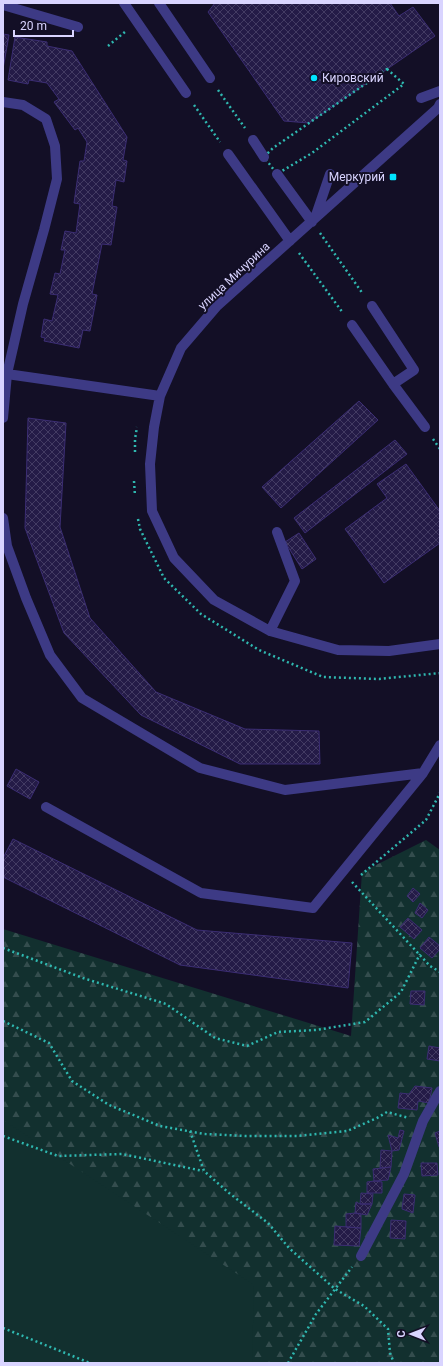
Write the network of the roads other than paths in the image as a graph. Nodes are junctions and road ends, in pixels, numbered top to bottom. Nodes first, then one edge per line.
1 (124, 3) edge
2 (159, 3) edge
3 (3, 6) edge
4 (78, 27) dead end
5 (210, 78) road end
6 (440, 91) edge
7 (186, 93) road end
8 (421, 98) dead end
9 (3, 102) edge
10 (439, 107) edge
11 (254, 140) road end
12 (228, 154) road end
13 (264, 157) road end
14 (277, 174) road end
15 (330, 174) dead end
16 (313, 221) junction
17 (290, 241) junction
18 (372, 306) road end
19 (352, 325) road end
20 (5, 372) edge
21 (393, 384) junction
22 (160, 396) junction
23 (3, 418) edge
24 (426, 427) dead end
25 (3, 518) edge
26 (277, 532) dead end
27 (270, 631) junction
28 (440, 644) edge
29 (440, 745) edge
30 (423, 773) junction
31 (46, 807) dead end
32 (440, 1091) edge
33 (361, 1256) road end

1 - 7 street
2 - 5 street
3 - 4 street
6 - 8 street
9 - 20 street
10 - 16 street, улица Мичурина
11 - 13 street
12 - 17 street
14 - 16 street
15 - 16 street
16 - 17 street, улица Мичурина
17 - 22 street, улица Мичурина
18 - 21 street
19 - 21 street
20 - 22 street
20 - 23 street
21 - 24 street
22 - 27 street, улица Мичурина
25 - 30 street
26 - 27 street
27 - 28 street, улица Мичурина
29 - 30 street
30 - 31 street
32 - 33 street

